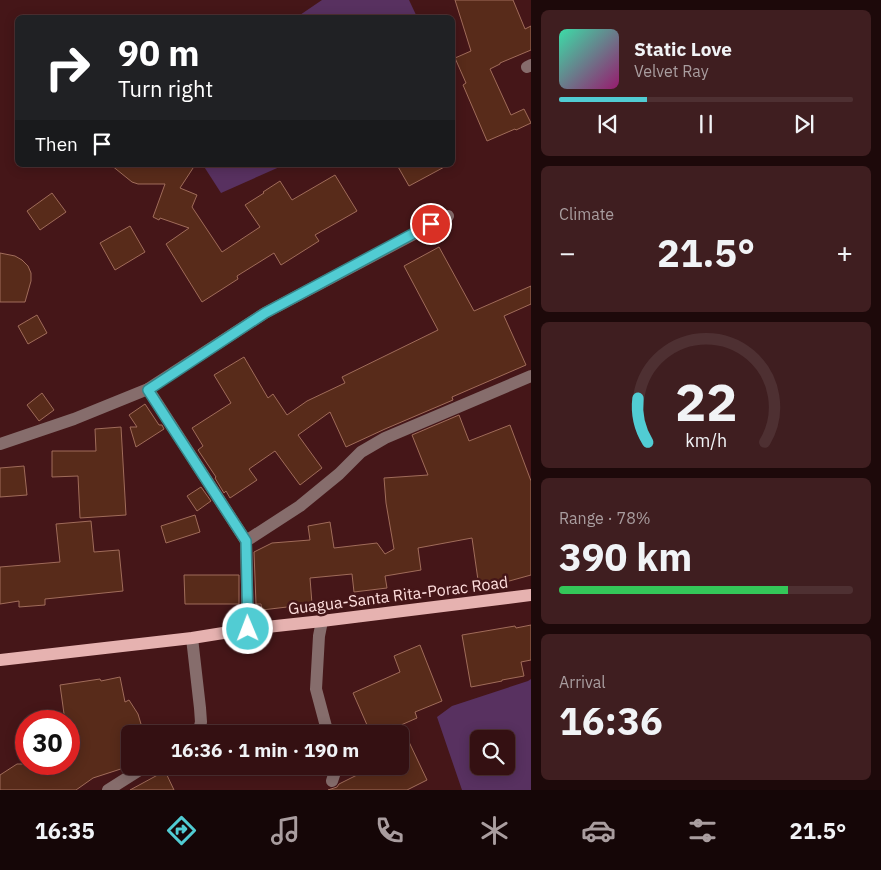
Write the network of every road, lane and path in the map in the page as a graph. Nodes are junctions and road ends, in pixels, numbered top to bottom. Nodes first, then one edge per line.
1 (448, 216) dead end
2 (531, 376) edge
3 (148, 390) junction
4 (0, 444) edge
5 (246, 541) junction
6 (531, 595) edge
7 (322, 621) junction
8 (248, 629) junction
9 (192, 638) junction
10 (0, 660) edge
11 (200, 725) edge
12 (326, 725) edge
13 (132, 775) edge
14 (334, 775) edge
15 (332, 781) dead end
16 (108, 790) edge

1 - 3 street
2 - 5 street
3 - 4 street
3 - 5 street
5 - 8 street
6 - 7 main road, Guagua-Santa Rita-Porac Road
7 - 8 main road, Guagua-Santa Rita-Porac Road
7 - 12 street
8 - 9 main road, Guagua-Santa Rita-Porac Road
9 - 10 main road, Guagua-Santa Rita-Porac Road
9 - 11 street
13 - 16 street
14 - 15 street

